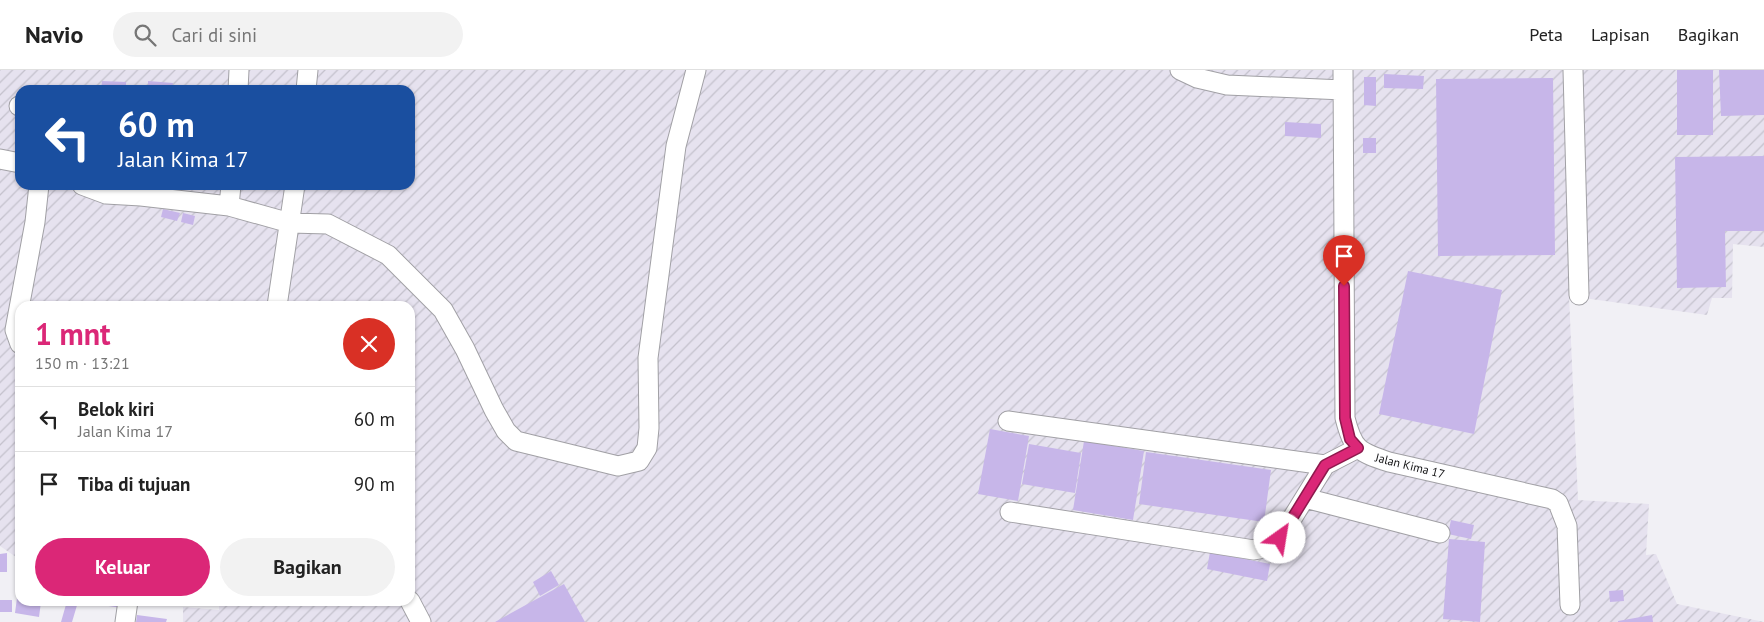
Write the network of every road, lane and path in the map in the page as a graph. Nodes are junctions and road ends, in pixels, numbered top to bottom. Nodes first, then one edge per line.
1 (239, 70) edge
2 (308, 70) edge
3 (696, 70) edge
4 (1180, 70) edge
5 (1344, 70) edge
6 (1573, 70) edge
7 (238, 85) edge
8 (306, 85) edge
9 (1343, 90) junction
10 (0, 159) edge
11 (15, 163) edge
12 (38, 190) edge
13 (95, 190) edge
14 (231, 190) edge
15 (294, 190) edge
16 (229, 206) junction
17 (290, 223) junction
18 (1578, 295) dead end
19 (20, 301) edge
20 (278, 301) edge
21 (1008, 421) dead end
22 (1358, 448) junction
23 (1325, 465) junction
24 (1305, 498) junction
25 (1010, 512) dead end
26 (1440, 533) dead end
27 (1570, 605) dead end
28 (127, 606) edge
29 (413, 606) edge
30 (125, 622) edge
31 (421, 622) edge

1 - 7 street
2 - 8 street
3 - 17 street
4 - 9 street
5 - 9 street
6 - 18 street
9 - 22 street
10 - 11 street
12 - 19 street
13 - 16 street
14 - 16 street
15 - 17 street
16 - 17 street
17 - 20 street
21 - 23 street
22 - 23 street
22 - 27 street, Jalan Kima 17
23 - 24 street
24 - 25 street
24 - 26 street
28 - 30 street
29 - 31 street

